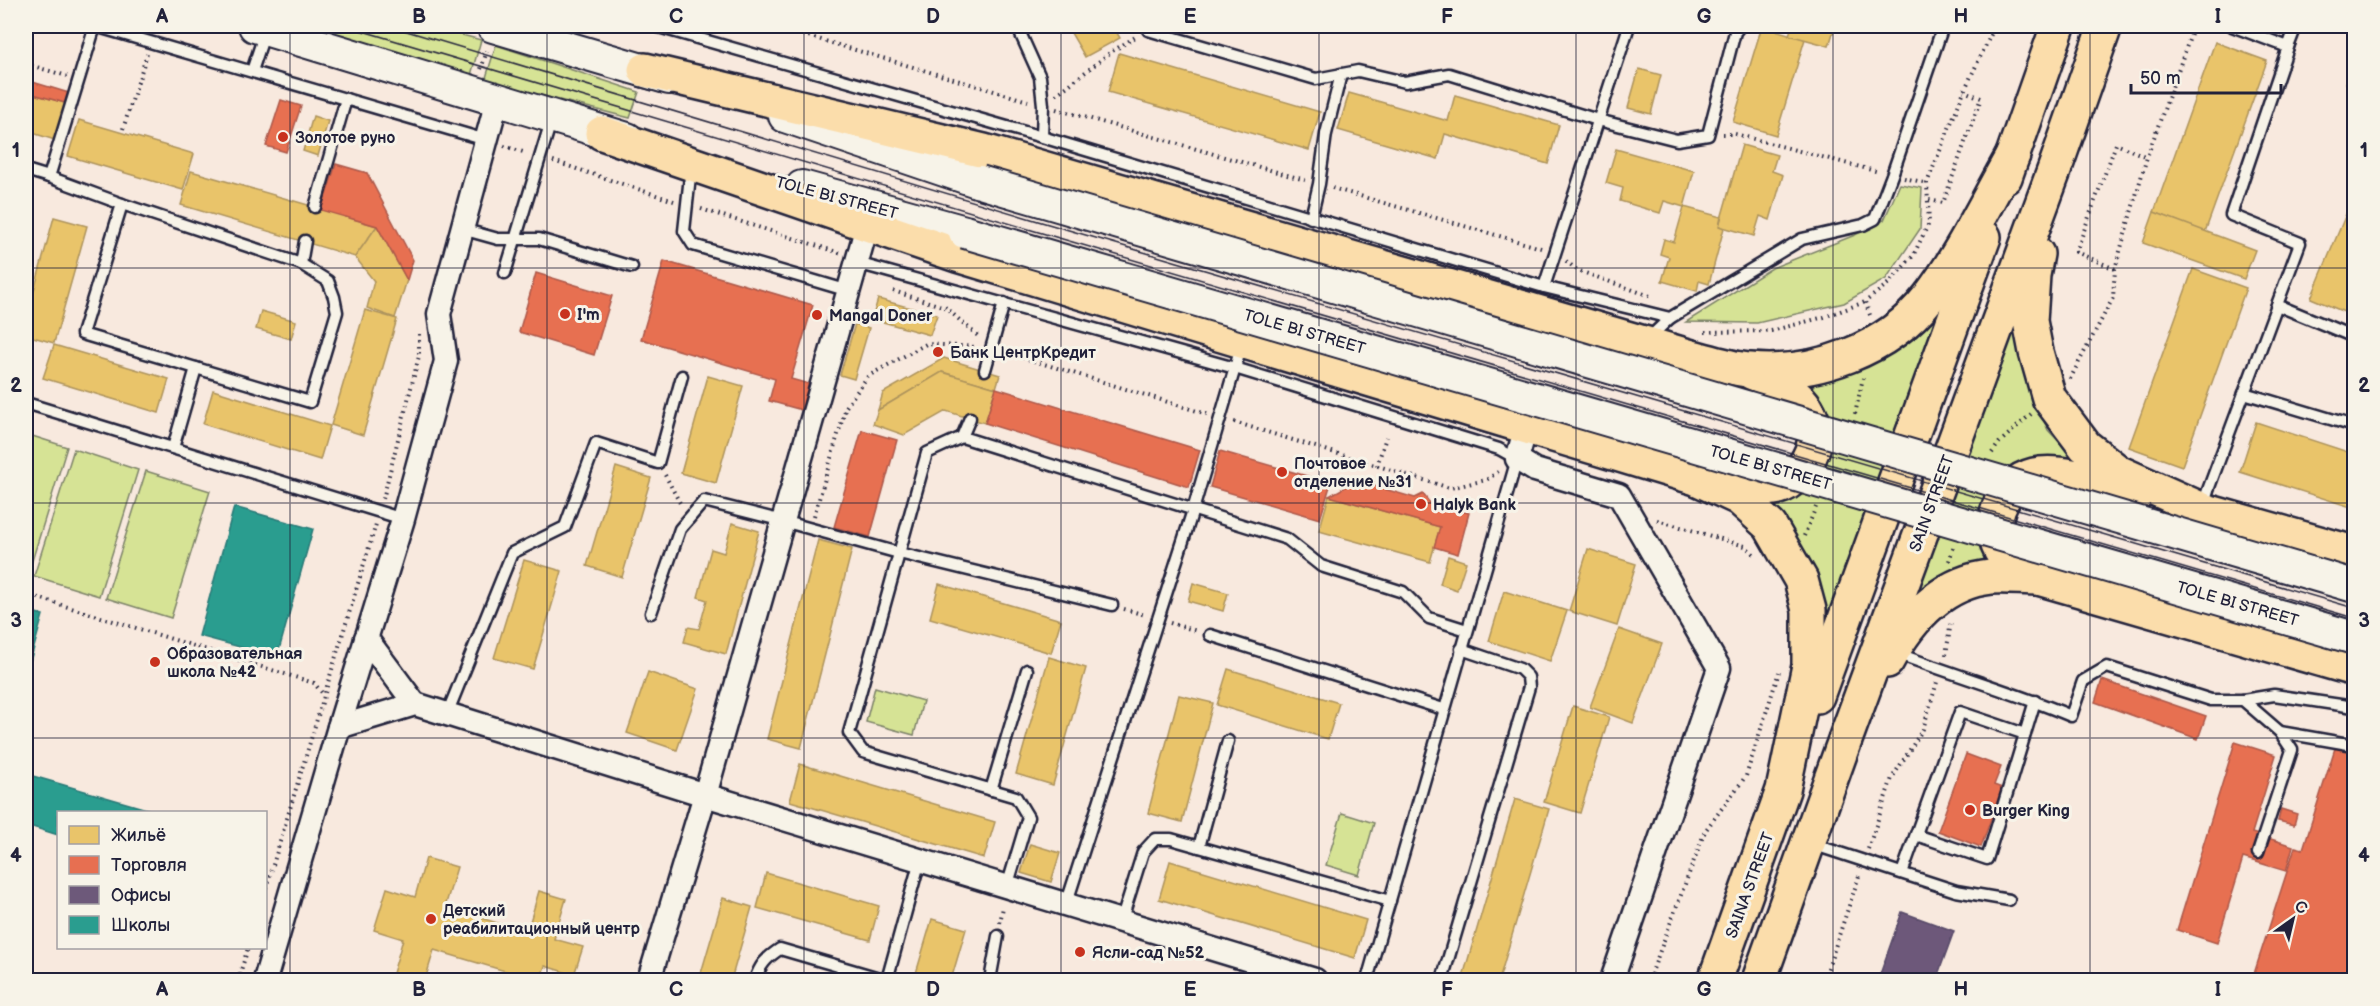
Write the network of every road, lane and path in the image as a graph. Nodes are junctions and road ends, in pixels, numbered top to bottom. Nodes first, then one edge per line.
1 (95, 26) edge
2 (494, 26) edge
3 (655, 26) edge
4 (1017, 26) edge
5 (1629, 26) edge
6 (1740, 26) edge
7 (1943, 26) edge
8 (1995, 26) edge
9 (2058, 26) edge
10 (2105, 26) edge
11 (2194, 26) edge
12 (2232, 26) edge
13 (2296, 26) edge
14 (260, 27) edge
15 (1147, 28) edge
16 (538, 32) edge
17 (307, 33) edge
18 (151, 42) junction
19 (2288, 47) junction
20 (26, 64) edge
21 (645, 70) junction
22 (252, 71) junction
23 (1341, 75) junction
24 (79, 79) junction
25 (1964, 91) junction
26 (346, 99) junction
27 (497, 100) junction
28 (1043, 105) junction
29 (552, 117) junction
30 (1598, 120) junction
31 (123, 129) dead end
32 (602, 133) junction
33 (1708, 135) junction
34 (1042, 137) junction
35 (486, 140) junction
36 (2013, 155) junction
37 (2147, 157) junction
38 (692, 164) junction
39 (2055, 168) junction
40 (26, 170) edge
41 (1892, 176) junction
42 (49, 177) junction
43 (1927, 183) junction
44 (1929, 200) junction
45 (122, 204) junction
46 (315, 207) dead end
47 (870, 216) junction
48 (1311, 218) junction
49 (462, 229) junction
50 (516, 237) junction
51 (305, 242) dead end
52 (857, 263) junction
53 (301, 264) junction
54 (632, 267) dead end
55 (2115, 269) junction
56 (505, 273) dead end
57 (1544, 287) junction
58 (849, 291) junction
59 (1004, 303) junction
60 (2277, 305) junction
61 (1670, 318) junction
62 (1871, 318) dead end
63 (2355, 337) edge
64 (1644, 343) junction
65 (991, 348) junction
66 (1239, 355) junction
67 (196, 368) junction
68 (985, 370) dead end
69 (1748, 370) junction
70 (682, 376) dead end
71 (2069, 382) dead end
72 (2244, 393) junction
73 (26, 403) edge
74 (970, 418) dead end
75 (1221, 418) junction
76 (2355, 426) edge
77 (1526, 427) junction
78 (962, 437) junction
79 (1386, 437) dead end
80 (173, 448) junction
81 (1516, 459) junction
82 (658, 463) junction
83 (1377, 466) junction
84 (1696, 478) junction
85 (1193, 510) junction
86 (2203, 510) junction
87 (1630, 513) junction
88 (403, 519) junction
89 (689, 519) junction
90 (783, 520) junction
91 (810, 528) junction
92 (899, 553) junction
93 (2355, 553) edge
94 (1761, 561) dead end
95 (2038, 578) junction
96 (2355, 586) edge
97 (26, 594) edge
98 (1112, 605) dead end
99 (651, 613) dead end
100 (1953, 614) dead end
101 (1467, 630) junction
102 (1210, 635) dead end
103 (366, 638) junction
104 (2355, 638) edge
105 (1461, 649) junction
106 (1893, 652) junction
107 (1780, 667) dead end
108 (2355, 669) edge
109 (1027, 670) dead end
110 (1941, 670) junction
111 (323, 694) dead end
112 (2243, 700) junction
113 (2035, 701) junction
114 (415, 704) junction
115 (2355, 707) edge
116 (1443, 709) junction
117 (447, 714) junction
118 (339, 727) junction
119 (2280, 732) junction
120 (2025, 734) junction
121 (1228, 741) dead end
122 (2355, 746) edge
123 (1840, 751) junction
124 (991, 790) junction
125 (1783, 790) junction
126 (705, 795) junction
127 (1916, 835) junction
128 (1809, 843) junction
129 (1199, 847) junction
130 (2258, 853) dead end
131 (920, 860) junction
132 (1864, 861) junction
133 (1902, 873) junction
134 (1007, 887) junction
135 (2009, 900) dead end
136 (1390, 901) junction
137 (1066, 905) junction
138 (1122, 922) junction
139 (998, 936) joint
140 (248, 949) edge
141 (238, 981) edge
142 (265, 981) edge
143 (650, 981) edge
144 (754, 981) edge
145 (887, 981) edge
146 (990, 981) edge
147 (1315, 981) edge
148 (1367, 981) edge
149 (1442, 981) edge
150 (1612, 981) edge
151 (1649, 981) edge
152 (1715, 981) edge
153 (1759, 981) edge
154 (1824, 981) edge

1 - 18 lane
1 - 24 lane
2 - 16 main road
3 - 34 lane
4 - 28 lane
5 - 30 lane
6 - 33 lane
7 - 41 lane
8 - 25 path
9 - 36 main road
10 - 39 main road, SAIN STREET
11 - 37 path
12 - 19 lane
13 - 19 lane
14 - 17 main road, TOLE BI STREET
14 - 22 lane
15 - 23 lane
15 - 28 path
16 - 21 main road
17 - 27 main road, TOLE BI STREET
18 - 22 lane
18 - 31 path
19 - 60 lane
20 - 24 path
21 - 64 main road
21 - 96 main road, bridge
22 - 26 lane
23 - 30 lane
23 - 48 lane
24 - 42 lane
25 - 43 path
25 - 44 path
26 - 35 lane
26 - 46 lane
27 - 29 main road, TOLE BI STREET
27 - 35 street
28 - 34 lane
29 - 32 main road, TOLE BI STREET
29 - 50 lane
30 - 33 lane
30 - 57 lane
32 - 38 main road
32 - 47 main road, TOLE BI STREET
33 - 41 path
34 - 48 lane
35 - 49 street
36 - 69 main road
36 - 125 main road
37 - 55 path
37 - 55 path
38 - 47 main road
38 - 58 lane
39 - 86 main road
39 - 123 main road, SAIN STREET
40 - 42 lane
41 - 43 path
41 - 61 lane
42 - 45 lane
43 - 44 path
44 - 62 path
45 - 53 lane
45 - 67 lane
47 - 52 street
47 - 66 main road
47 - 104 main road, TOLE BI STREET, bridge
48 - 57 lane
49 - 50 lane
49 - 88 street
50 - 54 lane
50 - 56 lane
51 - 53 lane
52 - 58 street
52 - 59 lane
53 - 67 lane
55 - 71 path
57 - 61 lane
58 - 65 path
58 - 90 street
59 - 65 lane
59 - 66 lane
60 - 63 lane
60 - 72 lane
61 - 64 lane
64 - 69 main road
65 - 68 lane
65 - 75 path
65 - 91 path
66 - 75 lane
66 - 77 main road
66 - 81 lane
67 - 80 lane
69 - 84 main road
70 - 82 lane
72 - 76 lane
72 - 86 lane
73 - 80 lane
74 - 78 lane
75 - 83 path
75 - 85 lane
77 - 81 street
77 - 84 main road
78 - 85 lane
78 - 92 lane
79 - 83 path
80 - 88 lane
81 - 83 path
81 - 87 street
81 - 101 lane
82 - 89 path
82 - 117 lane
84 - 125 main road
85 - 101 lane
85 - 137 lane
86 - 93 main road
86 - 95 main road
87 - 94 path
87 - 150 street
88 - 103 street
89 - 90 lane
89 - 99 lane
90 - 91 lane
90 - 126 street
91 - 92 lane
92 - 98 lane
92 - 124 lane
95 - 106 main road
95 - 108 main road
97 - 111 path
100 - 110 path
101 - 105 lane
102 - 116 lane
103 - 114 street
103 - 118 street
105 - 116 lane
105 - 149 lane
106 - 110 lane
106 - 123 main road
107 - 151 path
109 - 124 lane
110 - 113 lane
110 - 132 path
112 - 113 lane
112 - 115 lane
112 - 119 lane
113 - 120 lane
114 - 117 street
114 - 118 street
116 - 136 lane
117 - 126 street
118 - 142 street
119 - 122 lane
119 - 130 lane
120 - 127 lane
120 - 127 lane
121 - 129 lane
123 - 128 main road, SAIN STREET
124 - 134 lane
125 - 152 main road, SAINA STREET
126 - 131 street
126 - 143 street
127 - 133 lane
128 - 132 lane
128 - 153 main road, SAIN STREET
129 - 136 lane
129 - 138 lane
131 - 134 street
131 - 145 lane
132 - 133 lane
132 - 154 path
133 - 135 lane
134 - 137 street
134 - 139 path
136 - 148 lane
137 - 138 street
138 - 147 street
139 - 146 lane
140 - 141 path
144 - 145 lane

